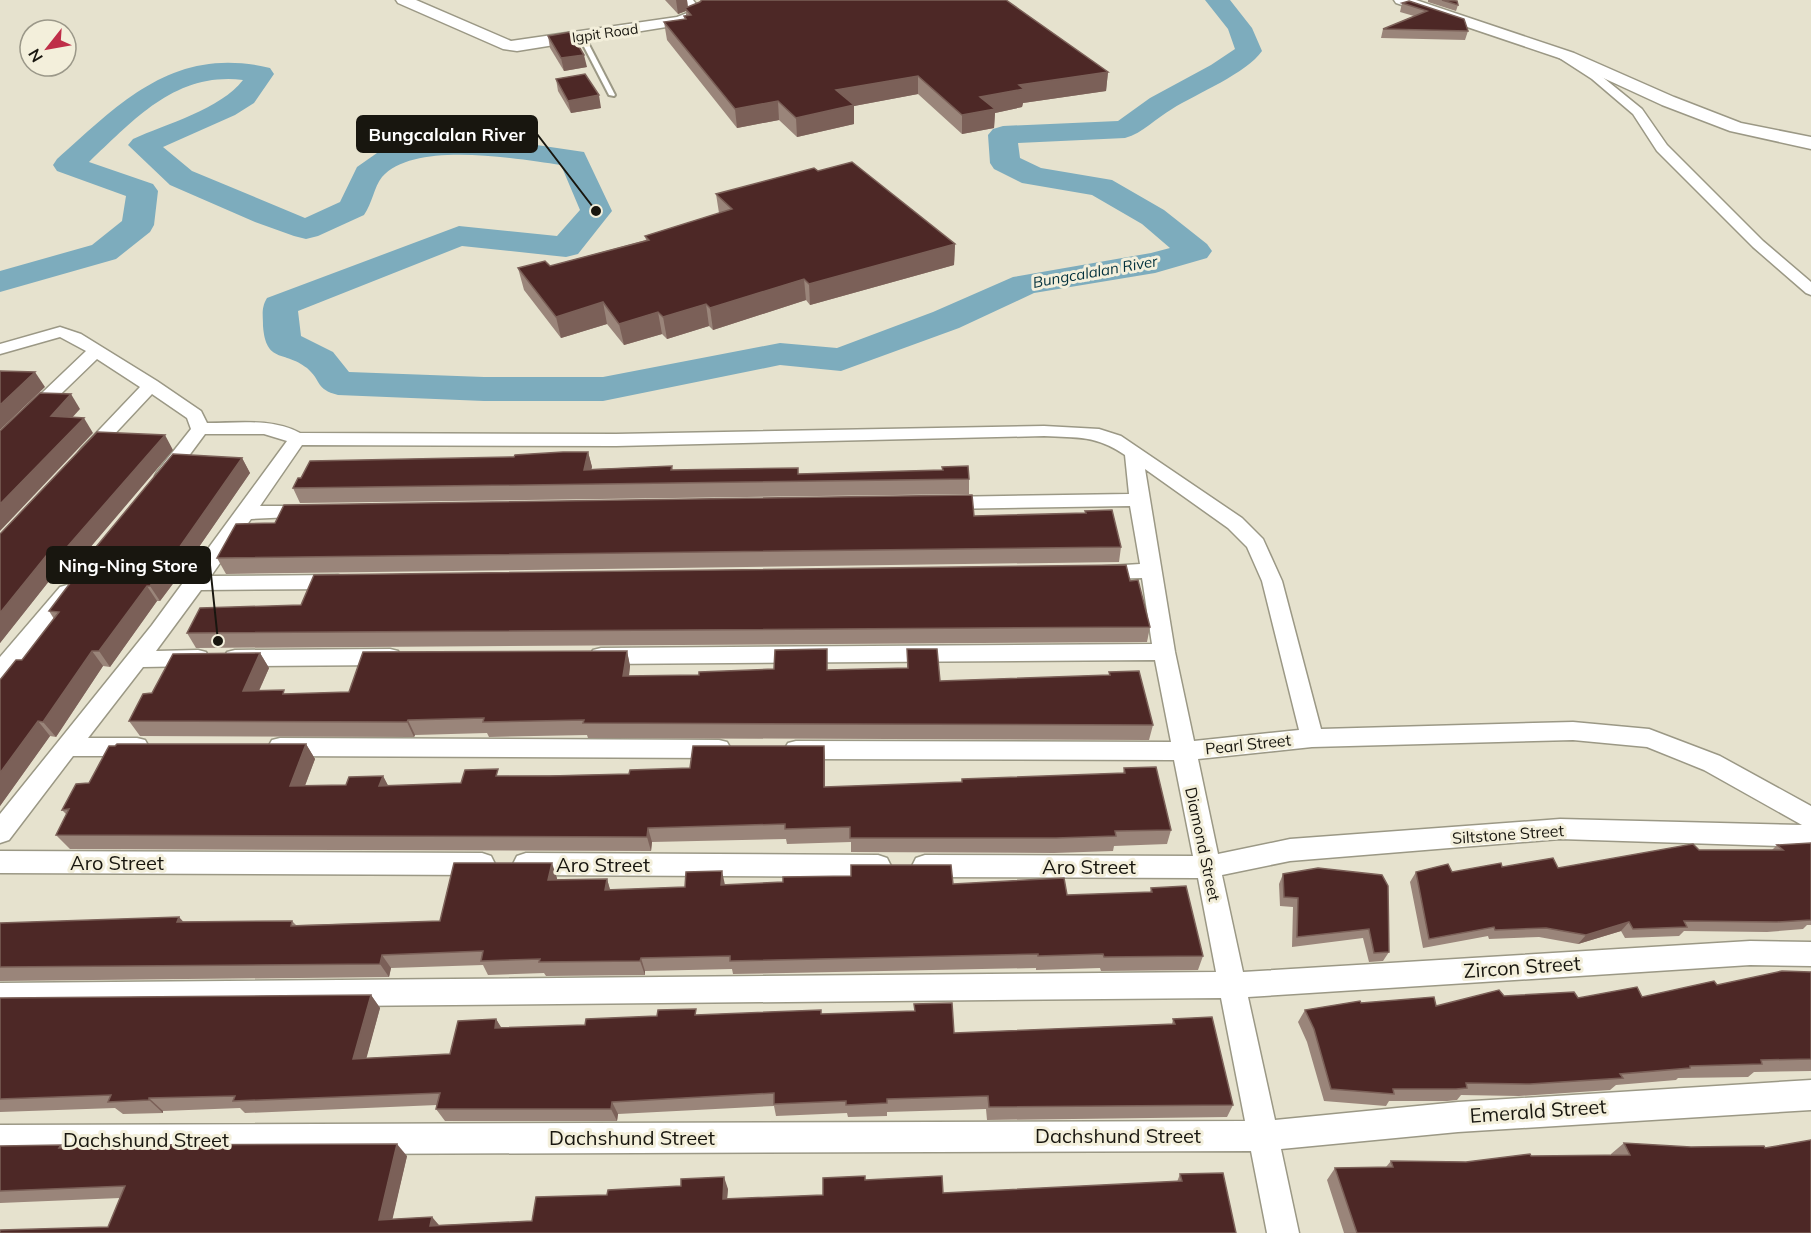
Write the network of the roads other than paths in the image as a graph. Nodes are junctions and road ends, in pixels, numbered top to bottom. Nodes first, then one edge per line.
1 (403, 0) edge
2 (1401, 0) edge
3 (700, 3) edge
4 (582, 36) junction
5 (1559, 53) junction
6 (612, 95) dead end
7 (1811, 143) edge
8 (1811, 290) edge
9 (3, 349) edge
10 (96, 351) junction
11 (152, 385) junction
12 (197, 433) junction
13 (297, 439) junction
14 (0, 443) edge
15 (1134, 453) junction
16 (73, 468) edge
17 (153, 488) edge
18 (1139, 500) junction
19 (924, 503) edge
20 (330, 512) edge
21 (246, 513) junction
22 (1151, 571) junction
23 (1079, 572) edge
24 (77, 580) edge
25 (362, 581) edge
26 (195, 583) junction
27 (1164, 652) junction
28 (580, 656) edge
29 (412, 657) edge
30 (138, 659) junction
31 (0, 672) edge
32 (1312, 738) junction
33 (66, 747) junction
34 (161, 747) edge
35 (256, 747) edge
36 (744, 749) edge
37 (779, 749) edge
38 (1184, 751) junction
39 (1811, 818) edge
40 (0, 833) edge
41 (1811, 836) edge
42 (0, 862) edge
43 (1207, 867) junction
44 (1811, 954) edge
45 (1234, 985) junction
46 (0, 996) edge
47 (1811, 1095) edge
48 (1265, 1136) junction
49 (0, 1140) edge
50 (1283, 1233) edge

1 - 4 street, Igpit Road
2 - 5 street
3 - 4 street, Igpit Road
4 - 6 lane
5 - 7 street
5 - 8 street
9 - 10 street
10 - 11 street
10 - 14 street
11 - 12 street
11 - 16 street
12 - 13 street
12 - 17 street
13 - 15 street
13 - 21 street
15 - 18 street, Diamond Street
15 - 32 street
18 - 19 street
18 - 22 street, Diamond Street
20 - 21 street
21 - 26 street
22 - 23 street
22 - 27 street, Diamond Street
24 - 31 street
25 - 26 street
26 - 30 street
27 - 28 street
27 - 38 street, Diamond Street
29 - 30 street
30 - 33 street
32 - 38 street, Pearl Street
32 - 39 street, Pearl Street
33 - 34 street
33 - 40 street
35 - 36 street
37 - 38 street, Pearl Street
38 - 43 street, Diamond Street
41 - 43 street, Siltstone Street
42 - 43 street, Aro Street
43 - 45 street, Diamond Street
44 - 45 street, Zircon Street
45 - 46 street, Zircon Street
45 - 48 street, Diamond Street
47 - 48 street, Emerald Street
48 - 49 street, Dachshund Street
48 - 50 street, Diamond Street

